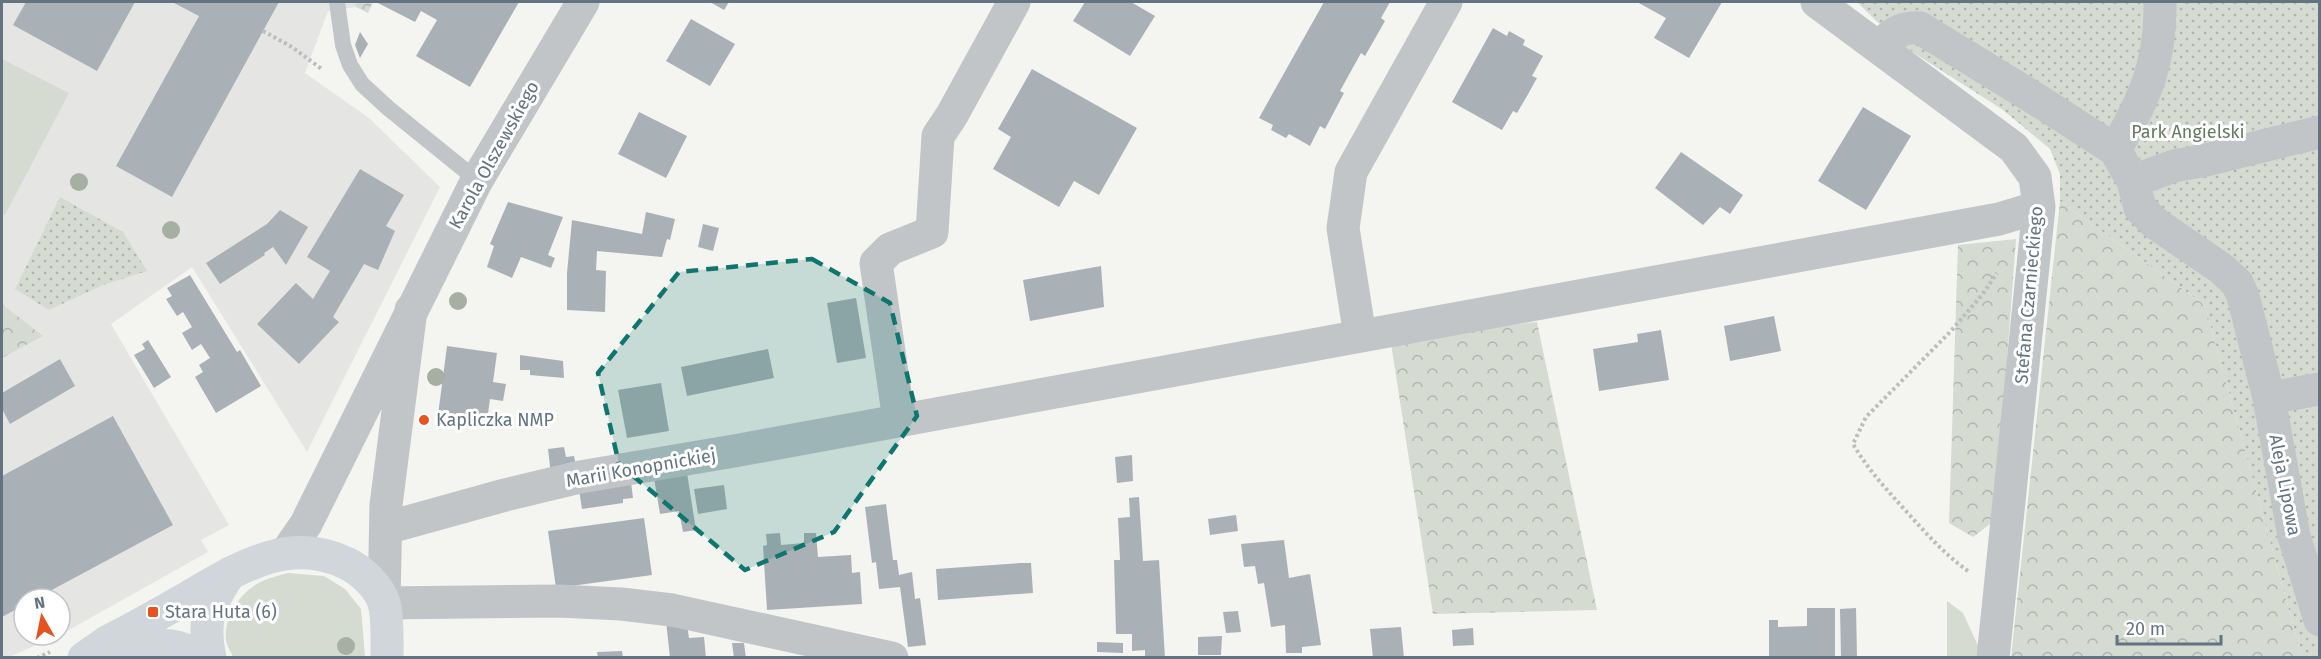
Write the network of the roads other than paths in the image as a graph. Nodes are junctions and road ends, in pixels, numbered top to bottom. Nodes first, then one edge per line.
1 (337, 2) edge
2 (583, 2) edge
3 (1014, 2) edge
4 (1446, 2) edge
5 (1817, 2) edge
6 (2160, 2) edge
7 (1879, 47) junction
8 (2319, 132) edge
9 (2115, 150) junction
10 (477, 180) junction
11 (2133, 182) junction
12 (2039, 207) junction
13 (411, 310) junction
14 (1360, 336) junction
15 (2319, 389) edge
16 (2269, 398) junction
17 (899, 420) junction
18 (386, 528) junction
19 (285, 554) junction
20 (230, 573) junction
21 (384, 603) junction
22 (2319, 620) edge
23 (84, 657) edge
24 (115, 657) edge
25 (198, 657) edge
26 (210, 657) edge
27 (387, 657) edge
28 (892, 657) edge
29 (1993, 657) edge

1 - 10 lane
2 - 10 street, Karola Olszewskiego
3 - 17 street
4 - 14 street
5 - 7 street, Stefana Czarnieckiego
6 - 9 street
7 - 9 street
7 - 12 street, Stefana Czarnieckiego
8 - 11 street
9 - 11 street, Aleja Lipowa
10 - 13 street, Karola Olszewskiego
11 - 16 street, Aleja Lipowa
12 - 14 street, Marii Konopnickiej
12 - 29 street, Stefana Czarnieckiego
13 - 18 street, Karola Olszewskiego
13 - 19 street, Karola Olszewskiego
14 - 17 street, Marii Konopnickiej
15 - 16 street
16 - 22 street, Aleja Lipowa
17 - 18 street, Marii Konopnickiej
18 - 21 street, Karola Olszewskiego
19 - 20 street
19 - 21 street
20 - 23 street
20 - 26 street
21 - 27 street
21 - 28 street
24 - 25 street

